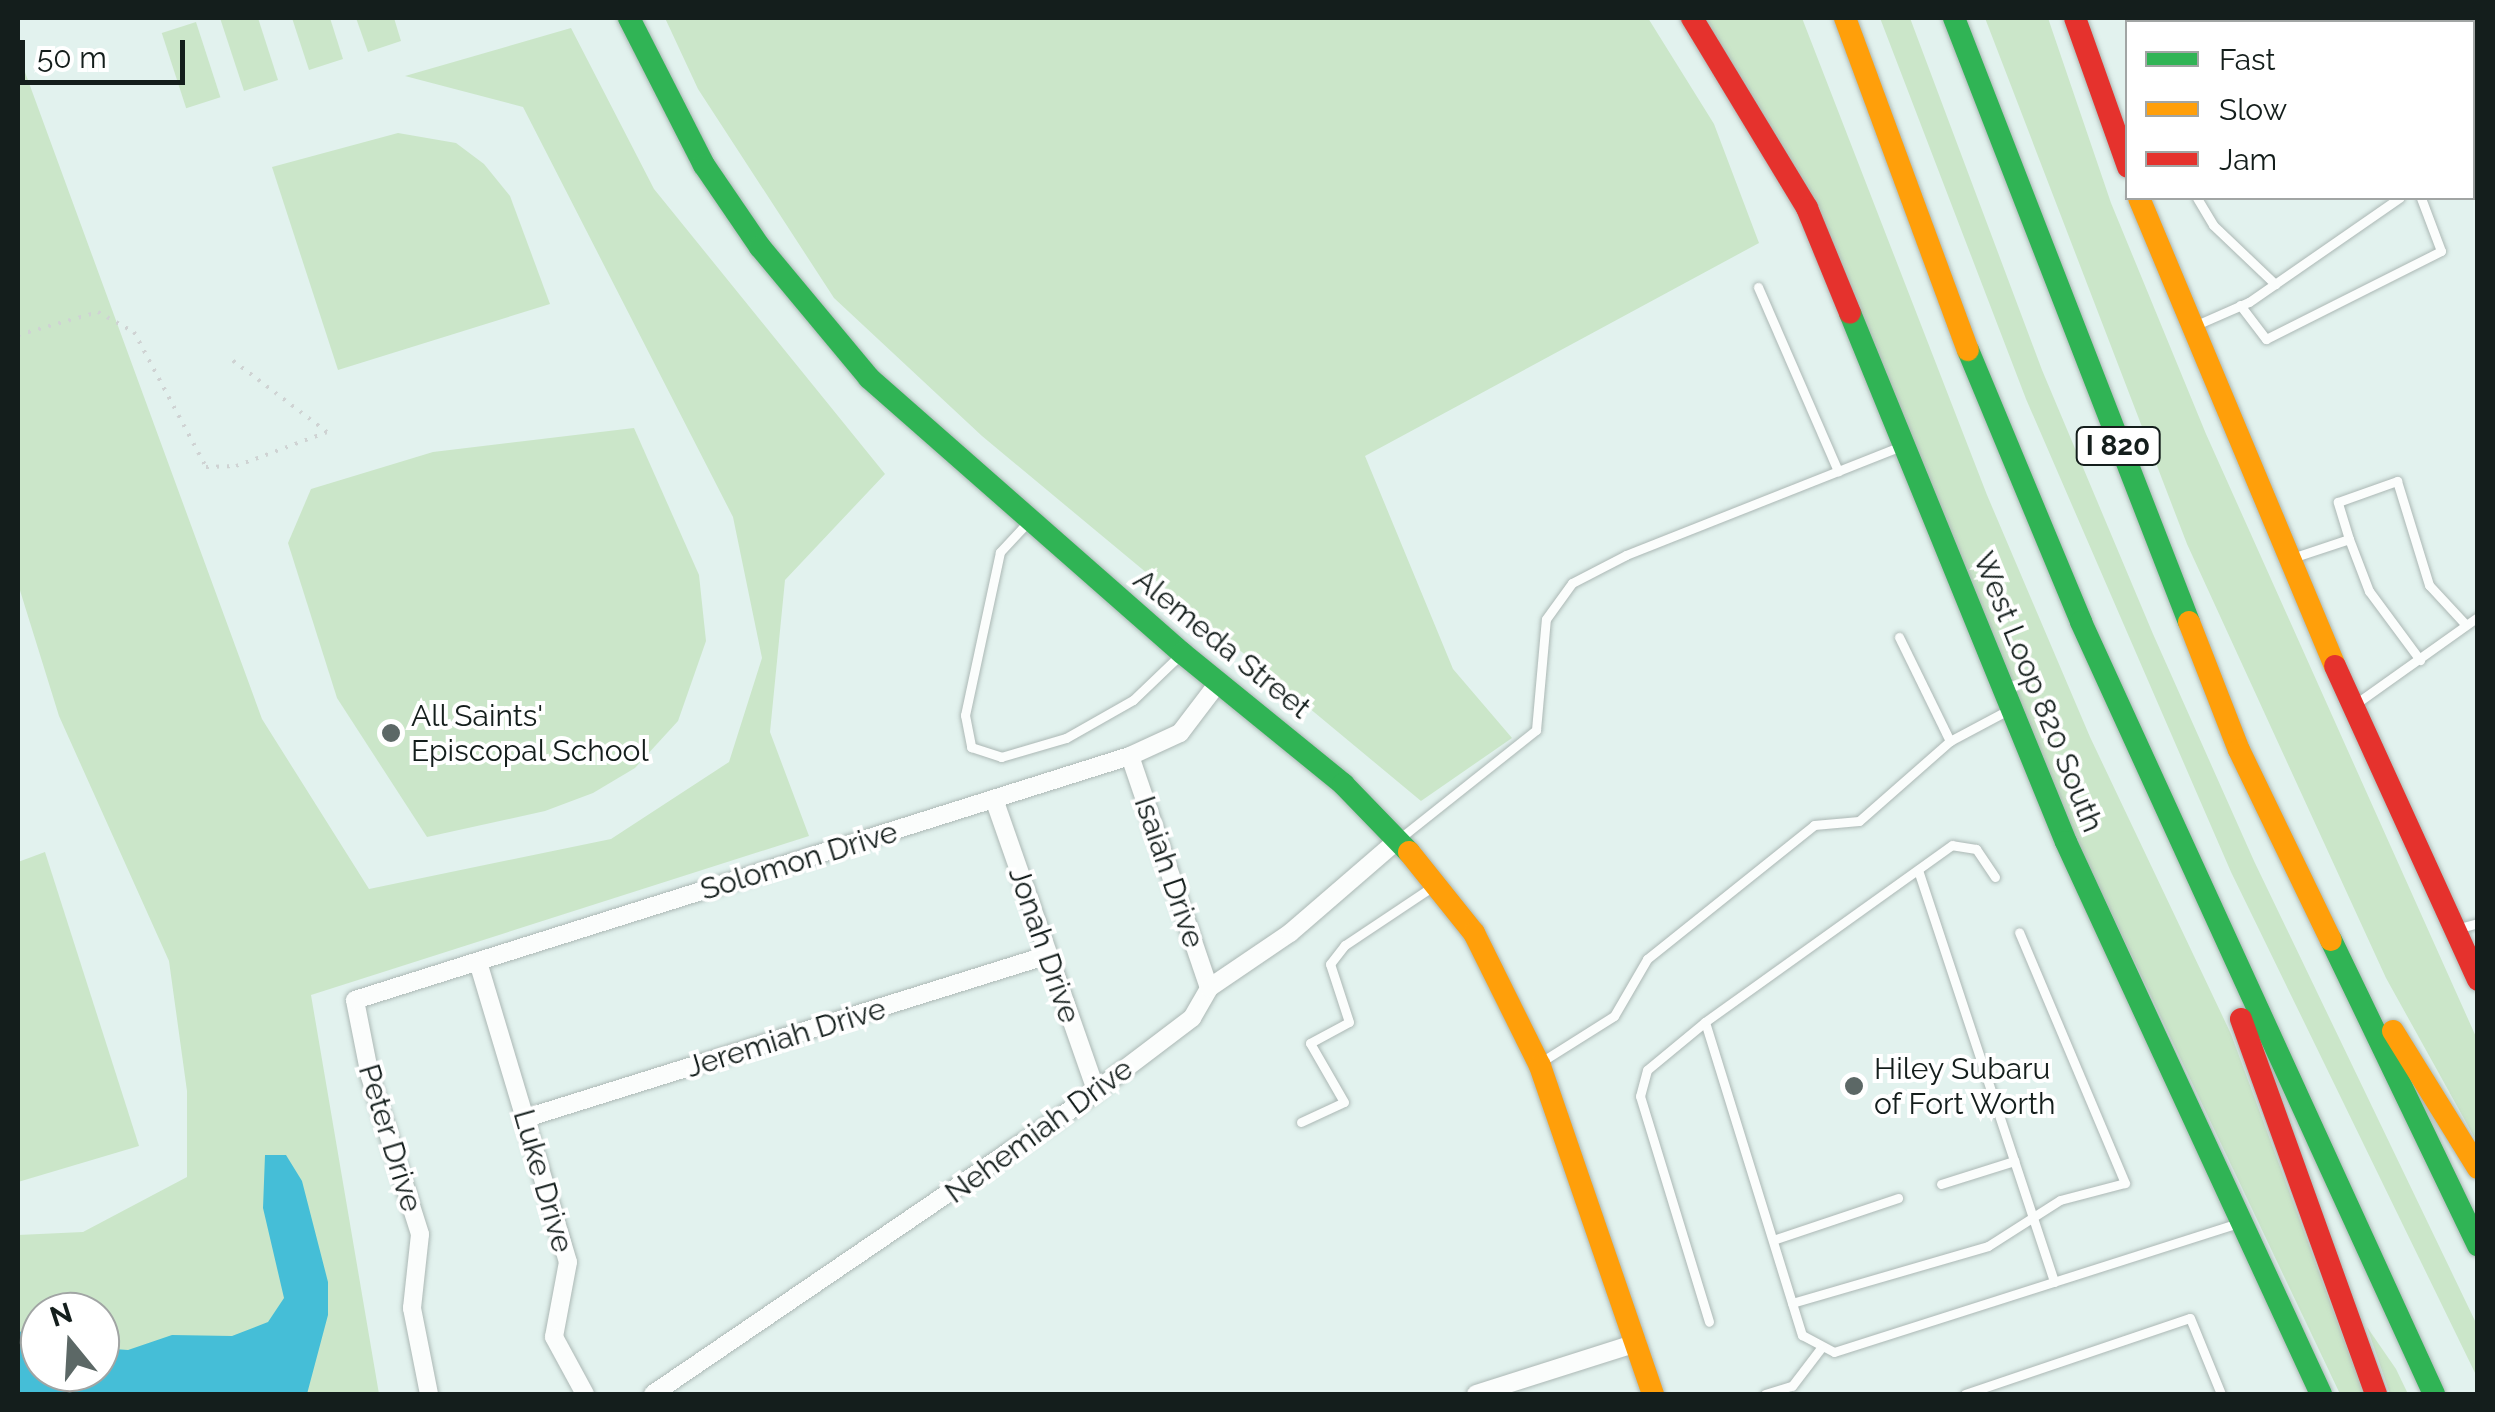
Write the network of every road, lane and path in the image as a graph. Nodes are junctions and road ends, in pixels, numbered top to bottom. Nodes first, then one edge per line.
1 (629, 18) edge
2 (1692, 18) edge
3 (1845, 18) edge
4 (1954, 18) edge
5 (2075, 18) edge
6 (2125, 159) edge
7 (2140, 200) edge
8 (2198, 200) edge
9 (2397, 200) edge
10 (2422, 200) edge
11 (2275, 284) junction
12 (1758, 288) dead end
13 (2240, 305) junction
14 (2187, 329) junction
15 (18, 335) edge
16 (232, 360) dead end
17 (1904, 445) junction
18 (1838, 471) junction
19 (1029, 520) junction
20 (2349, 539) junction
21 (2286, 560) junction
22 (2478, 617) edge
23 (2466, 625) junction
24 (1899, 636) dead end
25 (1182, 653) junction
26 (2420, 660) junction
27 (1218, 683) junction
28 (2351, 707) junction
29 (2012, 708) junction
30 (1950, 740) junction
31 (1130, 756) junction
32 (994, 800) junction
33 (2165, 808) junction
34 (1399, 839) junction
35 (1918, 870) junction
36 (2293, 870) junction
37 (1995, 878) dead end
38 (1437, 883) junction
39 (2478, 922) edge
40 (2453, 930) junction
41 (2019, 932) dead end
42 (1045, 956) junction
43 (478, 962) junction
44 (2478, 980) edge
45 (1208, 988) junction
46 (355, 1000) joint
47 (1705, 1022) junction
48 (1539, 1063) junction
49 (1096, 1090) junction
50 (526, 1118) junction
51 (1302, 1122) dead end
52 (2014, 1161) junction
53 (2478, 1168) edge
54 (1941, 1184) dead end
55 (1898, 1198) dead end
56 (2032, 1214) junction
57 (2244, 1221) junction
58 (1772, 1240) junction
59 (2478, 1246) edge
60 (2054, 1282) junction
61 (1792, 1303) junction
62 (1708, 1322) dead end
63 (1637, 1343) junction
64 (1821, 1348) junction
65 (428, 1394) edge
66 (585, 1394) edge
67 (653, 1394) edge
68 (1476, 1394) edge
69 (1653, 1394) edge
70 (1764, 1394) edge
71 (1965, 1394) edge
72 (2221, 1394) edge
73 (2320, 1394) edge
74 (2376, 1394) edge
75 (2434, 1394) edge

1 - 19 main road, Alemeda Street
2 - 17 main road, West Loop 820 South
3 - 33 main road
4 - 36 main road, I 820
5 - 6 main road
7 - 14 main road
8 - 11 lane
9 - 11 lane
10 - 13 lane
11 - 13 lane
12 - 18 lane
13 - 14 lane
14 - 21 main road
15 - 16 path
17 - 18 lane
17 - 29 main road, West Loop 820 South
18 - 34 lane
19 - 25 main road, Alemeda Street
19 - 25 lane
20 - 21 lane
20 - 23 lane
20 - 26 lane
21 - 28 main road
22 - 23 lane
23 - 26 lane
24 - 30 lane
25 - 27 main road, Alemeda Street
26 - 28 lane
27 - 31 street, Solomon Drive
27 - 34 main road, Alemeda Street
28 - 40 main road
29 - 30 lane
29 - 57 main road, West Loop 820 South
30 - 48 lane
31 - 32 street, Solomon Drive
31 - 45 street, Isaiah Drive
32 - 42 street, Jonah Drive
32 - 43 street, Solomon Drive
33 - 74 main road
33 - 75 main road
34 - 38 main road, Alemeda Street
34 - 45 street, Nehemiah Drive
35 - 37 lane
35 - 47 lane
35 - 52 lane
36 - 53 main road
36 - 59 main road, I 820
38 - 48 main road, Alemeda Street
38 - 51 lane
39 - 40 lane
40 - 44 main road
41 - 56 lane
42 - 49 street, Jonah Drive
42 - 50 street, Jeremiah Drive
43 - 46 street, Solomon Drive
43 - 50 street, Luke Drive
45 - 49 street, Nehemiah Drive
46 - 65 street, Peter Drive
47 - 58 lane
47 - 62 lane
48 - 63 main road, Alemeda Street
49 - 67 street, Nehemiah Drive
50 - 66 street, Luke Drive
52 - 54 lane
52 - 56 lane
55 - 58 lane
56 - 60 lane
56 - 61 lane
57 - 60 lane
57 - 73 main road, West Loop 820 South
58 - 61 lane
60 - 64 lane
61 - 64 lane
63 - 68 street
63 - 69 main road, Alemeda Street
64 - 70 lane
71 - 72 lane

